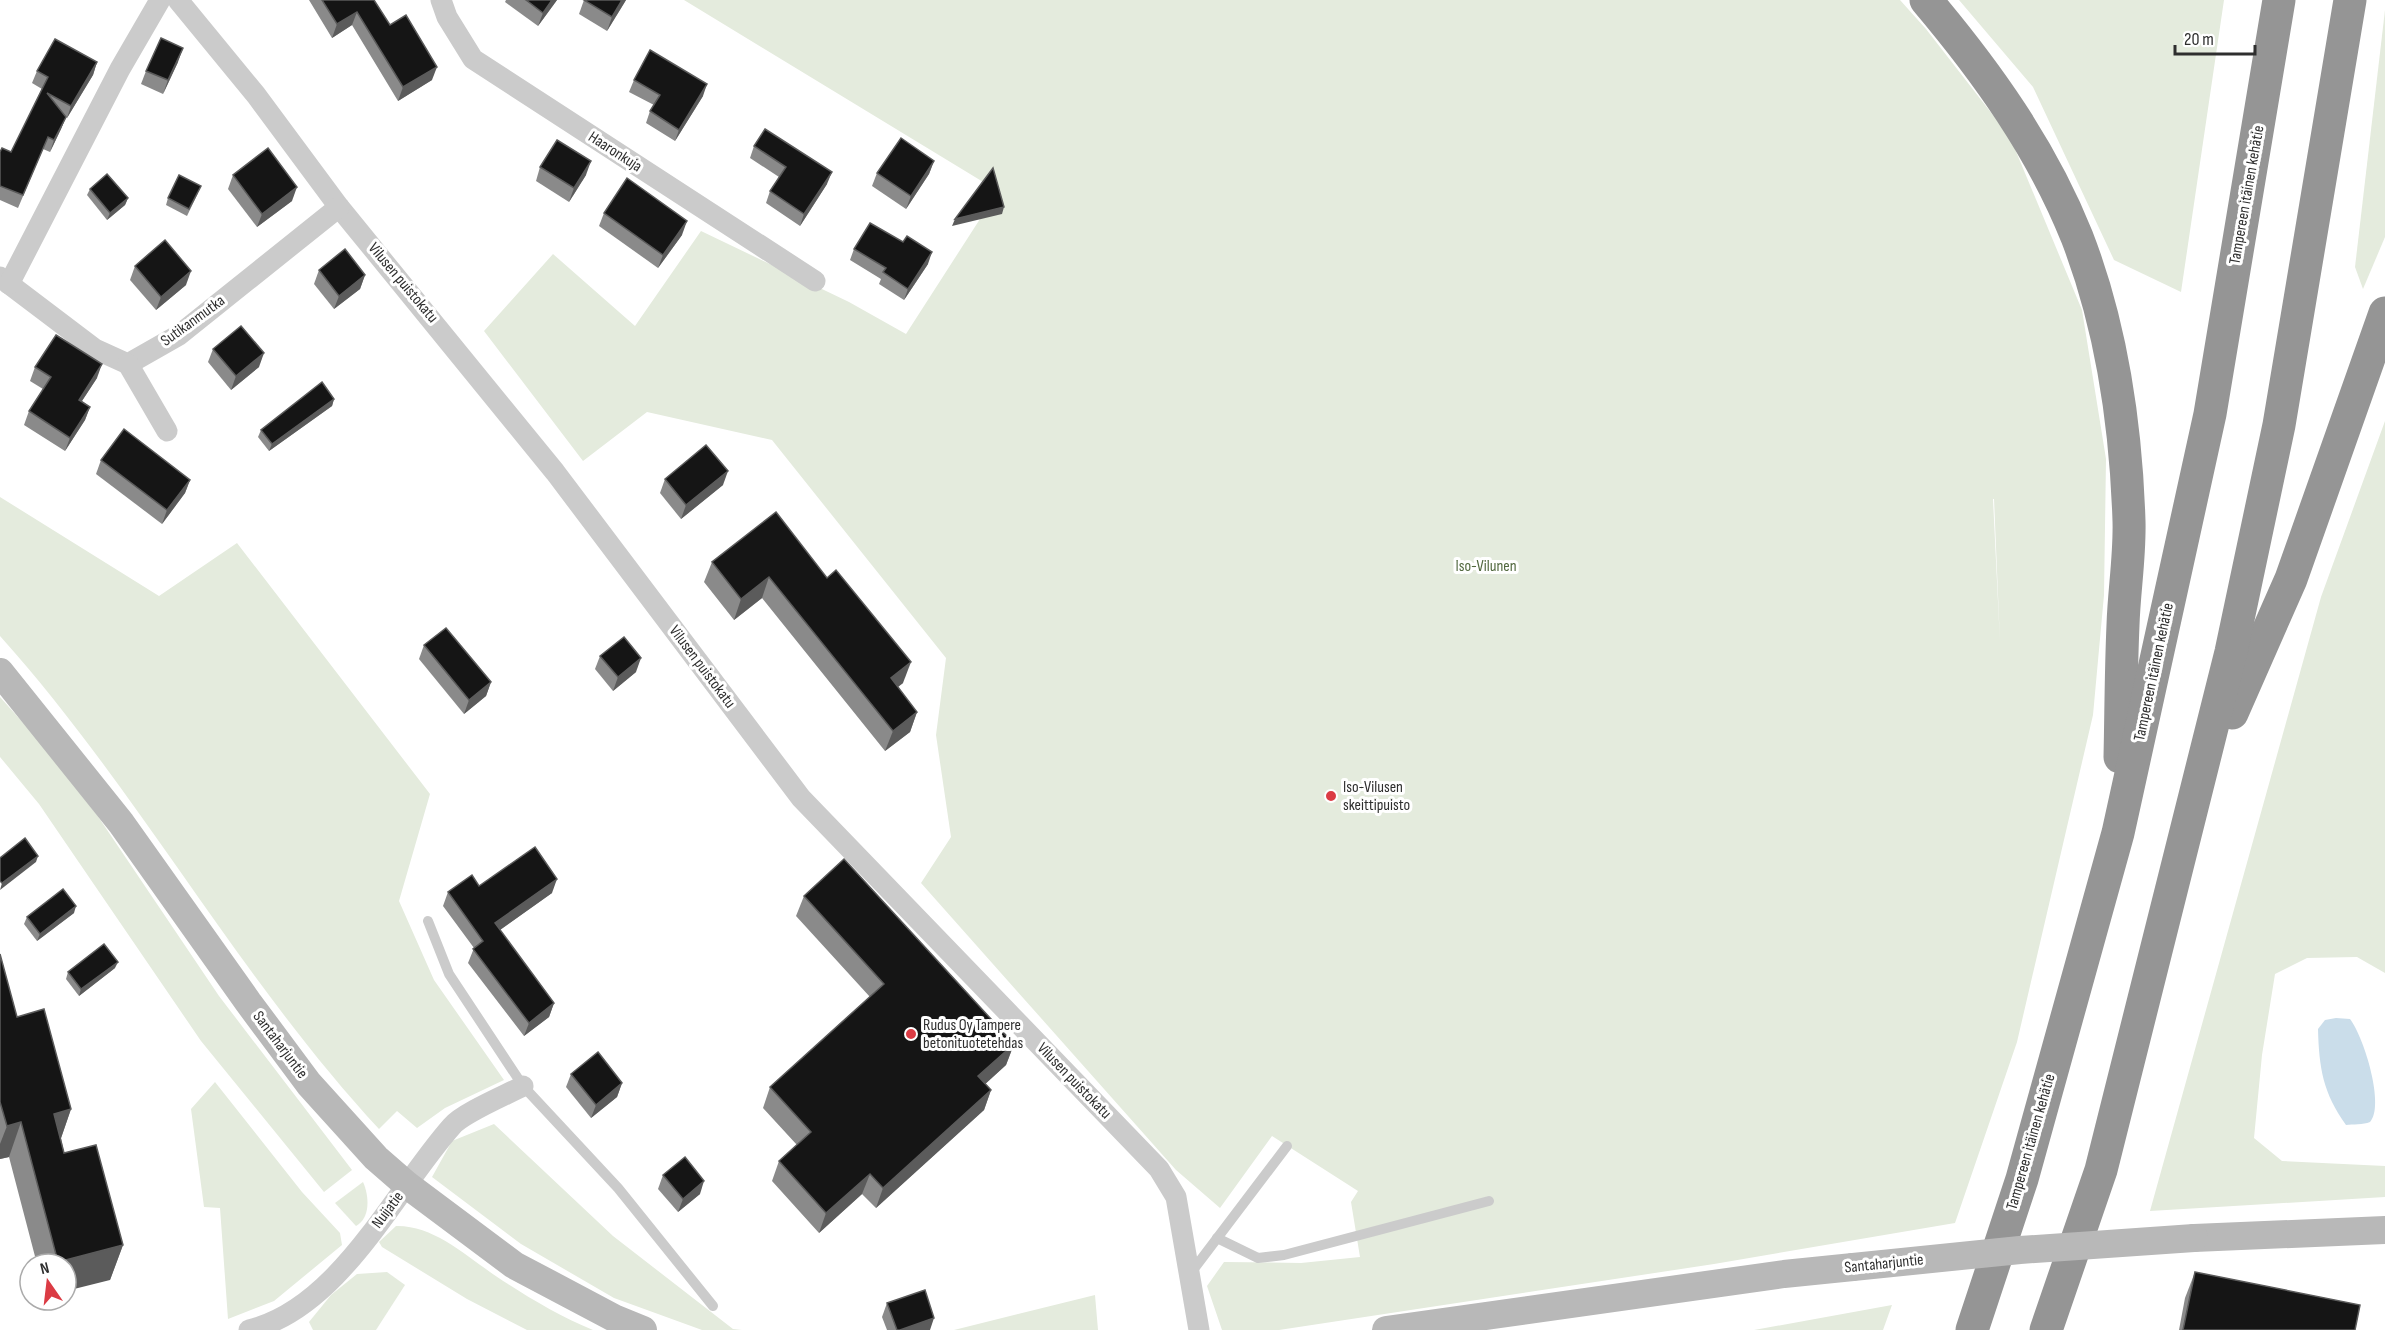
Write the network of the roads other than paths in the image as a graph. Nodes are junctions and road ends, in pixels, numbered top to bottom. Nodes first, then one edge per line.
1 (160, 0) edge
2 (178, 0) edge
3 (441, 0) edge
4 (1926, 0) edge
5 (2279, 0) edge
6 (2350, 0) edge
7 (339, 207) junction
8 (4, 280) edge
9 (815, 280) dead end
10 (2385, 313) edge
11 (128, 364) junction
12 (167, 431) dead end
13 (0, 672) edge
14 (2198, 789) junction
15 (2118, 833) junction
16 (428, 921) dead end
17 (523, 1086) junction
18 (1287, 1146) dead end
19 (407, 1185) junction
20 (1489, 1201) dead end
21 (2385, 1230) edge
22 (1217, 1238) junction
23 (1190, 1274) junction
24 (713, 1306) dead end
25 (249, 1330) edge
26 (643, 1330) edge
27 (1199, 1330) edge
28 (1386, 1330) edge
29 (1972, 1330) edge
30 (2046, 1330) edge

1 - 8 street
2 - 7 street, Vilusen puistokatu
3 - 9 street, Haaronkuja
4 - 15 highway
5 - 15 highway, Tampereen itäinen kehätie
6 - 14 highway
7 - 11 street, Sutikanmutka
7 - 23 street, Vilusen puistokatu
8 - 11 street
10 - 14 highway
11 - 12 street
13 - 19 main road, Santaharjuntie
14 - 30 highway
15 - 29 highway, Tampereen itäinen kehätie
16 - 17 lane
17 - 19 street, Nuijatie
17 - 24 lane
18 - 22 lane
19 - 25 street, Nuijatie
19 - 26 main road, Santaharjuntie
20 - 22 lane
21 - 28 main road, Santaharjuntie, bridge
22 - 23 lane
23 - 27 street, Vilusen puistokatu

